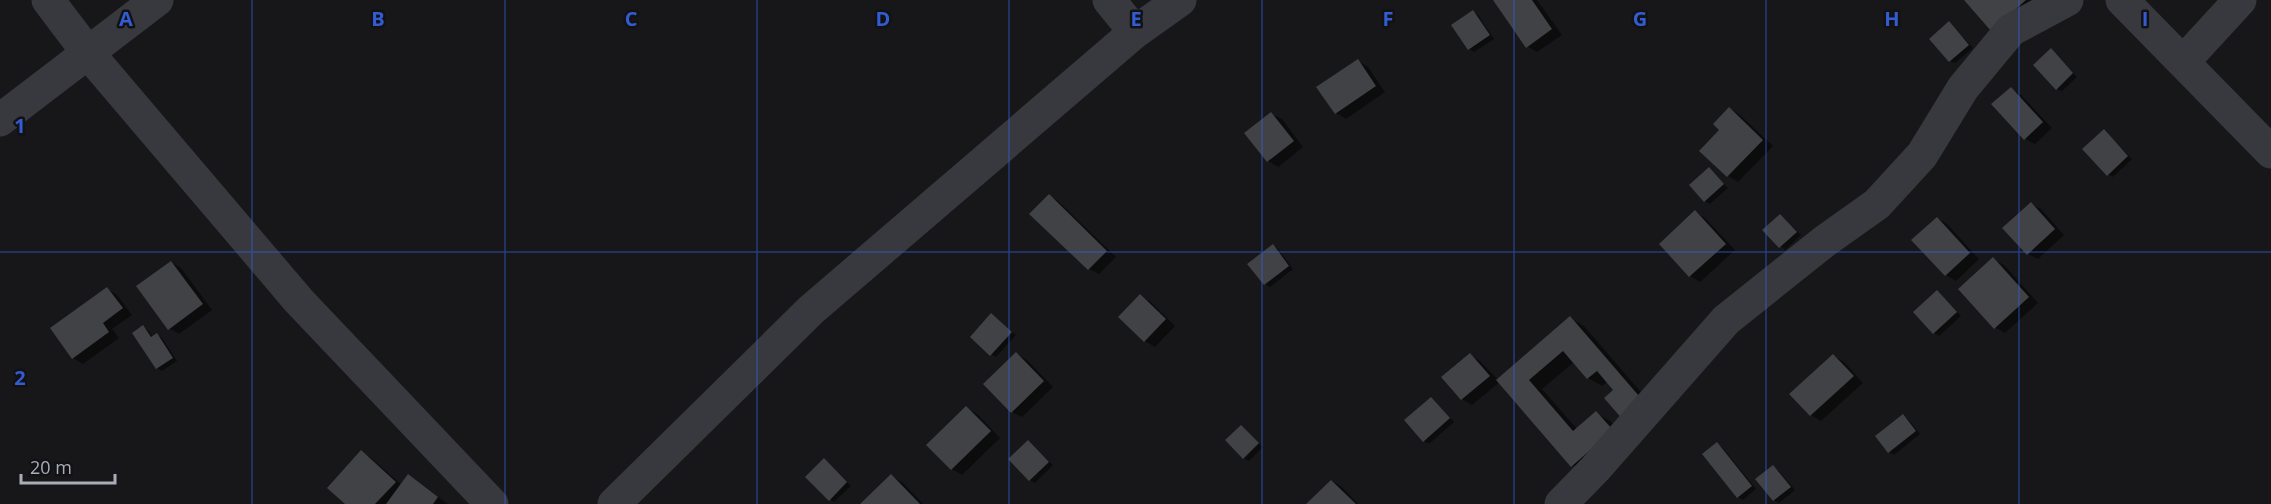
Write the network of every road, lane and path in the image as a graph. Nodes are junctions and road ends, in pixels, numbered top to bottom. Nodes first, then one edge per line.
1 (48, 0) edge
2 (157, 0) edge
3 (1109, 0) edge
4 (1180, 0) edge
5 (2067, 0) edge
6 (2122, 0) edge
7 (2240, 0) edge
8 (1135, 32) junction
9 (88, 53) junction
10 (2183, 62) junction
11 (0, 120) edge
12 (2271, 152) edge
13 (492, 504) edge
14 (614, 504) edge
15 (1561, 504) edge

1 - 9 street
2 - 9 street
3 - 8 street
4 - 8 street
5 - 15 street
6 - 10 street
7 - 10 street
8 - 14 street
9 - 11 street
9 - 13 street
10 - 12 street

